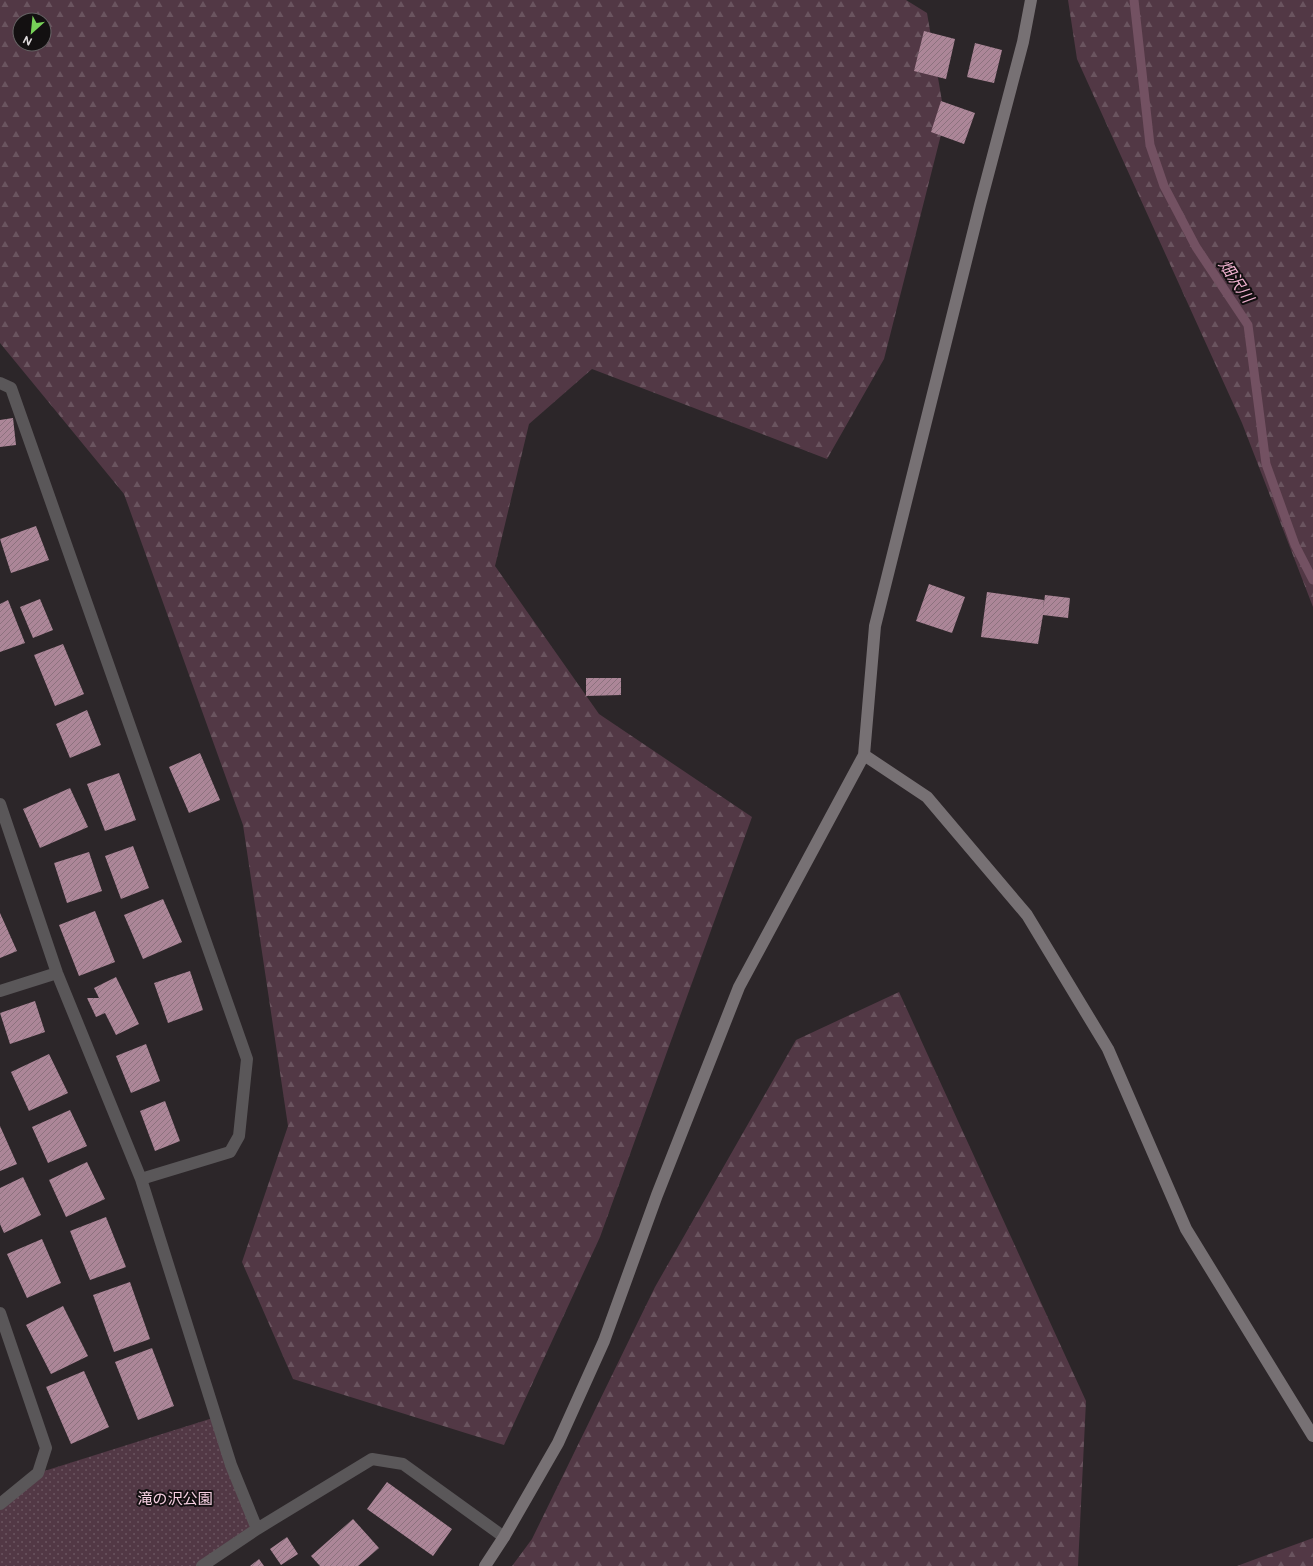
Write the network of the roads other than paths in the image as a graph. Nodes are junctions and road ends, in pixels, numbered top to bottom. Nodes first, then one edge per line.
1 (1031, 0) edge
2 (0, 383) edge
3 (864, 755) junction
4 (0, 804) edge
5 (57, 973) junction
6 (0, 991) edge
7 (142, 1179) junction
8 (0, 1313) edge
9 (1313, 1436) edge
10 (0, 1504) edge
11 (257, 1529) junction
12 (504, 1537) junction
13 (202, 1566) edge
14 (484, 1566) edge

1 - 3 street
2 - 7 street
3 - 9 street
3 - 12 street
4 - 5 street
5 - 6 street
5 - 7 street
7 - 11 street
8 - 10 street
11 - 12 street
11 - 13 street
12 - 14 street

